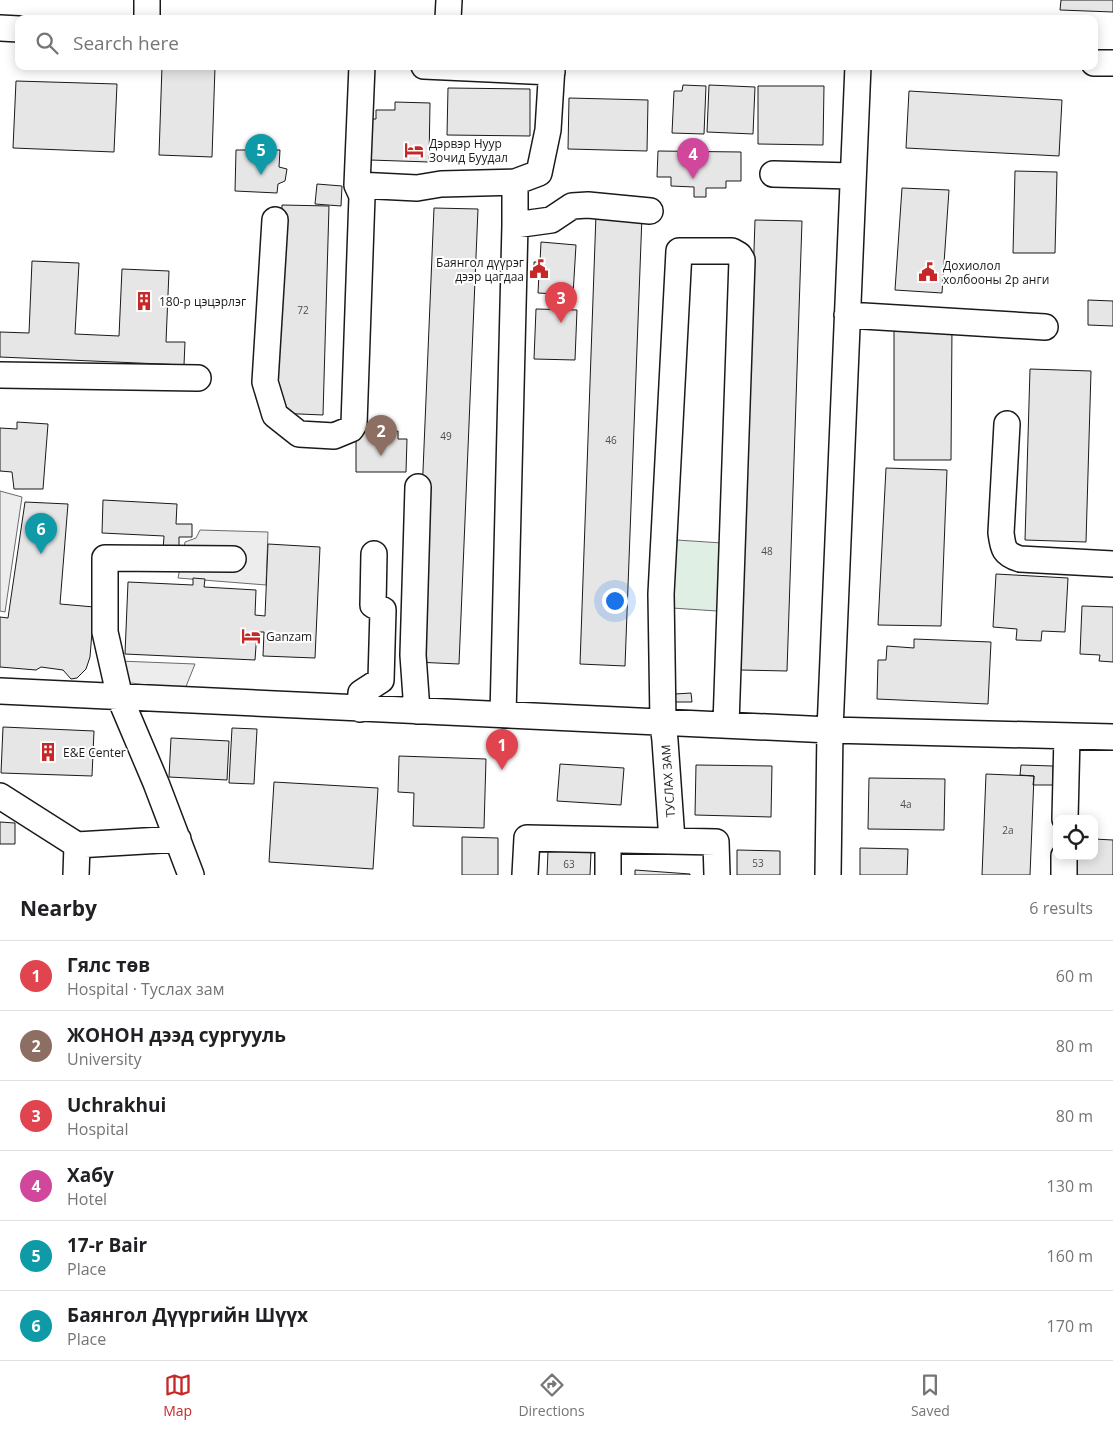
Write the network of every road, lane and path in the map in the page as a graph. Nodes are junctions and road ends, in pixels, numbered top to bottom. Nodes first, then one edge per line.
1 (148, 0) edge
2 (449, 0) edge
3 (147, 15) edge
4 (448, 15) edge
5 (0, 28) edge
6 (15, 29) edge
7 (1098, 63) edge
8 (1113, 63) edge
9 (362, 70) edge
10 (552, 70) edge
11 (858, 70) edge
12 (773, 174) dead end
13 (854, 176) junction
14 (515, 182) junction
15 (357, 185) junction
16 (650, 211) dead end
17 (275, 220) dead end
18 (516, 225) junction
19 (848, 315) junction
20 (1045, 327) dead end
21 (0, 375) edge
22 (198, 378) dead end
23 (1007, 424) dead end
24 (418, 487) dead end
25 (374, 554) dead end
26 (234, 559) dead end
27 (1113, 564) edge
28 (0, 692) edge
29 (120, 698) junction
30 (360, 709) junction
31 (417, 711) junction
32 (503, 715) junction
33 (662, 722) junction
34 (726, 724) junction
35 (830, 730) junction
36 (1067, 736) junction
37 (1113, 737) edge
38 (0, 796) edge
39 (1065, 815) edge
40 (178, 839) junction
41 (608, 840) junction
42 (672, 840) junction
43 (77, 845) junction
44 (1064, 860) edge
45 (76, 875) edge
46 (191, 875) edge
47 (525, 875) edge
48 (608, 875) edge
49 (716, 875) edge
50 (828, 875) edge
51 (1064, 875) edge

1 - 3 street
2 - 4 street
5 - 6 street
7 - 8 street
9 - 15 street
10 - 14 street
11 - 13 street
12 - 13 street
13 - 19 street
14 - 15 street
14 - 18 street
15 - 17 street
16 - 18 street
18 - 32 street
19 - 20 street
19 - 35 street
21 - 22 street
23 - 27 street
24 - 31 street
25 - 30 street
26 - 29 street
28 - 29 street
29 - 30 street
29 - 40 street
30 - 31 street
31 - 32 street
32 - 33 street
33 - 34 street
33 - 34 street, ТУСЛАХ ЗАМ
33 - 42 street, ТУСЛАХ ЗАМ
34 - 35 street
35 - 36 street
35 - 50 street
36 - 37 street
36 - 39 street
38 - 43 street
40 - 43 street
40 - 46 street
41 - 42 street
41 - 47 street
41 - 48 street
42 - 49 street
43 - 45 street
44 - 51 street

